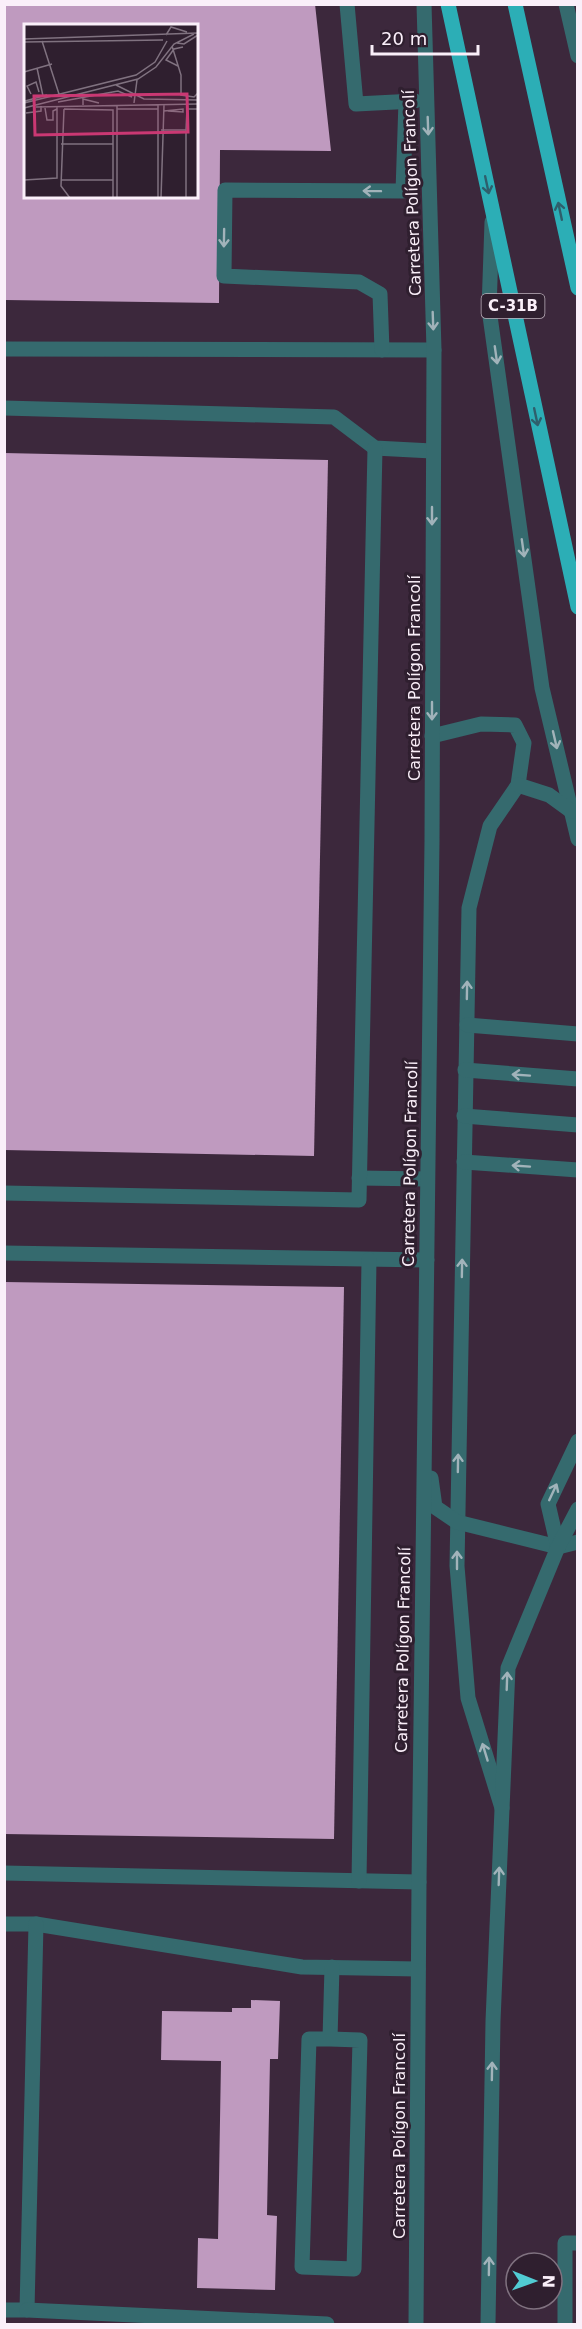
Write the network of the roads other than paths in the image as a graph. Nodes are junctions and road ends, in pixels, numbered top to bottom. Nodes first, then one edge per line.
1 (346, 4) edge
2 (424, 4) edge
3 (448, 4) edge
4 (515, 4) edge
5 (566, 4) edge
6 (578, 56) edge
7 (427, 100) junction
8 (406, 101) junction
9 (492, 213) junction
10 (578, 288) edge
11 (4, 349) edge
12 (382, 350) junction
13 (434, 350) junction
14 (4, 408) edge
15 (375, 448) junction
16 (432, 451) junction
17 (578, 607) edge
18 (432, 736) junction
19 (518, 785) junction
20 (571, 811) junction
21 (578, 839) edge
22 (466, 1025) junction
23 (578, 1034) edge
24 (465, 1070) junction
25 (578, 1079) edge
26 (464, 1116) junction
27 (578, 1125) edge
28 (464, 1162) junction
29 (578, 1170) edge
30 (359, 1178) junction
31 (427, 1179) junction
32 (4, 1193) edge
33 (4, 1253) edge
34 (369, 1260) junction
35 (427, 1260) junction
36 (424, 1437) junction
37 (578, 1441) edge
38 (578, 1509) edge
39 (457, 1522) junction
40 (578, 1542) edge
41 (558, 1547) junction
42 (502, 1808) junction
43 (4, 1873) edge
44 (359, 1881) junction
45 (419, 1882) junction
46 (4, 1924) edge
47 (36, 1924) junction
48 (332, 1967) junction
49 (418, 1969) junction
50 (330, 2040) junction
51 (578, 2243) edge
52 (4, 2310) edge
53 (27, 2310) junction
54 (327, 2325) edge
55 (416, 2325) edge
56 (488, 2325) edge
57 (565, 2325) edge

1 - 8 street
2 - 7 street, Carretera Polígon Francolí
3 -> 9 main road, C-31B
10 -> 4 main road
5 - 6 street
7 - 8 street
7 -> 13 street, Carretera Polígon Francolí
8 -> 12 street
9 -> 17 main road, C-31B
9 -> 20 street
11 - 12 street
12 - 13 street
13 - 16 street, Carretera Polígon Francolí
14 - 15 street
15 - 16 street
15 - 30 street
16 -> 18 street, Carretera Polígon Francolí
18 - 19 street
18 - 31 street, Carretera Polígon Francolí
19 - 20 street
22 -> 19 street
20 - 21 street
22 - 23 street
22 - 24 street
25 -> 24 street
24 - 26 street
26 - 27 street
26 - 28 street
29 -> 28 street
39 -> 28 street
30 - 31 street
30 - 32 street
31 - 35 street, Carretera Polígon Francolí
33 - 34 street
34 - 35 street
34 - 44 street
35 - 36 street, Carretera Polígon Francolí
36 - 39 street
36 - 45 street, Carretera Polígon Francolí
41 -> 37 street
38 - 41 street
39 - 41 street
42 -> 39 street
40 - 41 street
42 -> 41 street
56 -> 42 street
43 - 44 street
44 - 45 street
45 - 49 street, Carretera Polígon Francolí
46 - 47 street
47 - 48 street
47 - 53 street
48 - 49 street
48 - 50 street
49 - 55 street, Carretera Polígon Francolí
50 - 50 street
51 - 57 street
52 - 53 street
53 - 54 street

